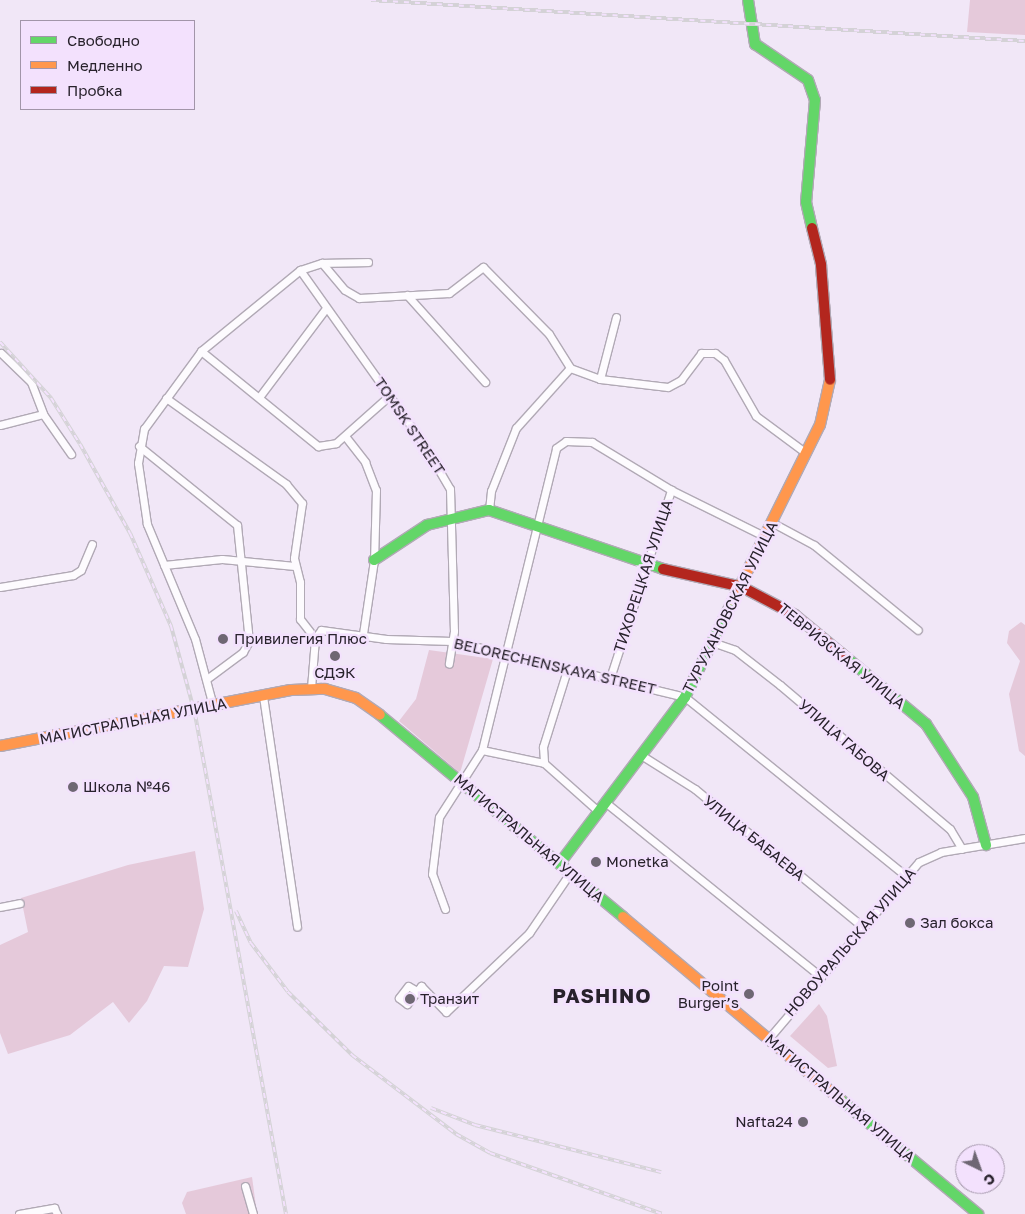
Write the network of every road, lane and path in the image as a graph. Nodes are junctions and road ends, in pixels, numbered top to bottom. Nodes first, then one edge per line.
1 (748, 0) edge
2 (368, 262) dead end
3 (322, 263) junction
4 (300, 270) junction
5 (407, 295) junction
6 (326, 308) junction
7 (616, 317) dead end
8 (201, 351) junction
9 (1, 353) edge
10 (570, 368) junction
11 (600, 379) junction
12 (485, 382) dead end
13 (260, 396) junction
14 (389, 396) junction
15 (166, 398) junction
16 (43, 414) junction
17 (0, 425) edge
18 (345, 436) junction
19 (139, 446) junction
20 (806, 453) junction
21 (71, 454) dead end
22 (670, 490) junction
23 (489, 510) junction
24 (454, 515) junction
25 (773, 523) junction
26 (535, 528) junction
27 (766, 537) junction
28 (92, 544) dead end
29 (237, 560) junction
30 (374, 560) junction
31 (164, 565) junction
32 (644, 565) junction
33 (295, 566) junction
34 (0, 587) edge
35 (742, 587) junction
36 (918, 630) dead end
37 (363, 634) junction
38 (315, 638) junction
39 (452, 641) junction
40 (715, 643) junction
41 (504, 651) junction
42 (449, 664) dead end
43 (568, 667) junction
44 (208, 678) junction
45 (610, 678) junction
46 (311, 688) junction
47 (262, 696) junction
48 (685, 697) junction
49 (213, 706) junction
50 (0, 746) edge
51 (482, 750) junction
52 (641, 755) junction
53 (544, 763) junction
54 (460, 781) junction
55 (605, 802) junction
56 (598, 811) junction
57 (1025, 838) edge
58 (986, 845) junction
59 (962, 849) junction
60 (560, 863) junction
61 (570, 873) junction
62 (906, 876) junction
63 (20, 903) dead end
64 (0, 907) edge
65 (444, 909) dead end
66 (297, 927) dead end
67 (862, 927) junction
68 (820, 976) junction
69 (417, 991) dead end
70 (769, 1038) junction
71 (245, 1186) dead end
72 (56, 1211) edge
73 (19, 1214) edge
74 (253, 1214) edge
75 (978, 1214) edge

1 - 20 street, ТУРУХАНОВСКАЯ УЛИЦА
2 - 3 street
3 - 4 street
3 - 5 street
4 - 6 street, TOMSK STREET
4 - 8 street
5 - 10 street
5 - 12 street
6 - 13 street
6 - 14 street, TOMSK STREET
7 - 11 street
8 - 13 street
8 - 15 street
9 - 16 street
10 - 11 street
10 - 23 street
11 - 20 street
13 - 18 street
14 - 18 street
14 - 24 street, TOMSK STREET
15 - 19 street
15 - 33 street
16 - 17 street
16 - 21 street
18 - 30 street
19 - 29 street
19 - 31 street
20 - 25 street, ТУРУХАНОВСКАЯ УЛИЦА
22 - 26 street
22 - 27 street, ТИХОРЕЦКАЯ УЛИЦА
22 - 32 street, ТИХОРЕЦКАЯ УЛИЦА
23 - 24 street, ТЕВРИЗСКАЯ УЛИЦА
23 - 26 street, ТЕВРИЗСКАЯ УЛИЦА
24 - 30 street, ТЕВРИЗСКАЯ УЛИЦА
24 - 39 street, TOMSK STREET
25 - 27 street, ТУРУХАНОВСКАЯ УЛИЦА
25 - 36 street
26 - 32 street, ТЕВРИЗСКАЯ УЛИЦА
26 - 41 street
27 - 35 street, ТУРУХАНОВСКАЯ УЛИЦА
28 - 34 street
29 - 31 street
29 - 33 street
29 - 44 street
30 - 37 street
31 - 44 street
32 - 35 street, ТЕВРИЗСКАЯ УЛИЦА
32 - 45 street, ТИХОРЕЦКАЯ УЛИЦА
33 - 38 street
35 - 40 street, ТУРУХАНОВСКАЯ УЛИЦА
35 - 58 street, ТЕВРИЗСКАЯ УЛИЦА
37 - 38 street, BELORECHENSKAYA STREET
37 - 39 street, BELORECHENSKAYA STREET
38 - 46 street
39 - 41 street, BELORECHENSKAYA STREET
39 - 42 street, TOMSK STREET
40 - 48 street, ТУРУХАНОВСКАЯ УЛИЦА
40 - 59 street, УЛИЦА ГАБОВА
41 - 43 street, BELORECHENSKAYA STREET
41 - 51 street
43 - 45 street, BELORECHENSKAYA STREET
43 - 53 street
44 - 49 street
45 - 48 street, BELORECHENSKAYA STREET
46 - 47 street, МАГИСТРАЛЬНАЯ УЛИЦА
46 - 54 street, МАГИСТРАЛЬНАЯ УЛИЦА
47 - 49 street, МАГИСТРАЛЬНАЯ УЛИЦА
47 - 66 street
48 - 52 street, ТУРУХАНОВСКАЯ УЛИЦА
48 - 62 street, BELORECHENSKAYA STREET
49 - 50 street, МАГИСТРАЛЬНАЯ УЛИЦА
51 - 53 street
51 - 54 street
52 - 55 street, ТУРУХАНОВСКАЯ УЛИЦА
52 - 67 street, УЛИЦА БАБАЕВА
53 - 56 street
54 - 60 street, МАГИСТРАЛЬНАЯ УЛИЦА
54 - 65 street
55 - 56 street, ТУРУХАНОВСКАЯ УЛИЦА
55 - 68 street
56 - 60 street, ТУРУХАНОВСКАЯ УЛИЦА
57 - 58 street, НОВОУРАЛЬСКАЯ УЛИЦА
58 - 59 street, НОВОУРАЛЬСКАЯ УЛИЦА
59 - 62 street, НОВОУРАЛЬСКАЯ УЛИЦА
60 - 61 street, МАГИСТРАЛЬНАЯ УЛИЦА
61 - 69 street
61 - 70 street, МАГИСТРАЛЬНАЯ УЛИЦА
62 - 67 street, НОВОУРАЛЬСКАЯ УЛИЦА
63 - 64 street
67 - 68 street, НОВОУРАЛЬСКАЯ УЛИЦА
68 - 70 street, НОВОУРАЛЬСКАЯ УЛИЦА
70 - 75 street, МАГИСТРАЛЬНАЯ УЛИЦА
71 - 74 street
72 - 73 street

